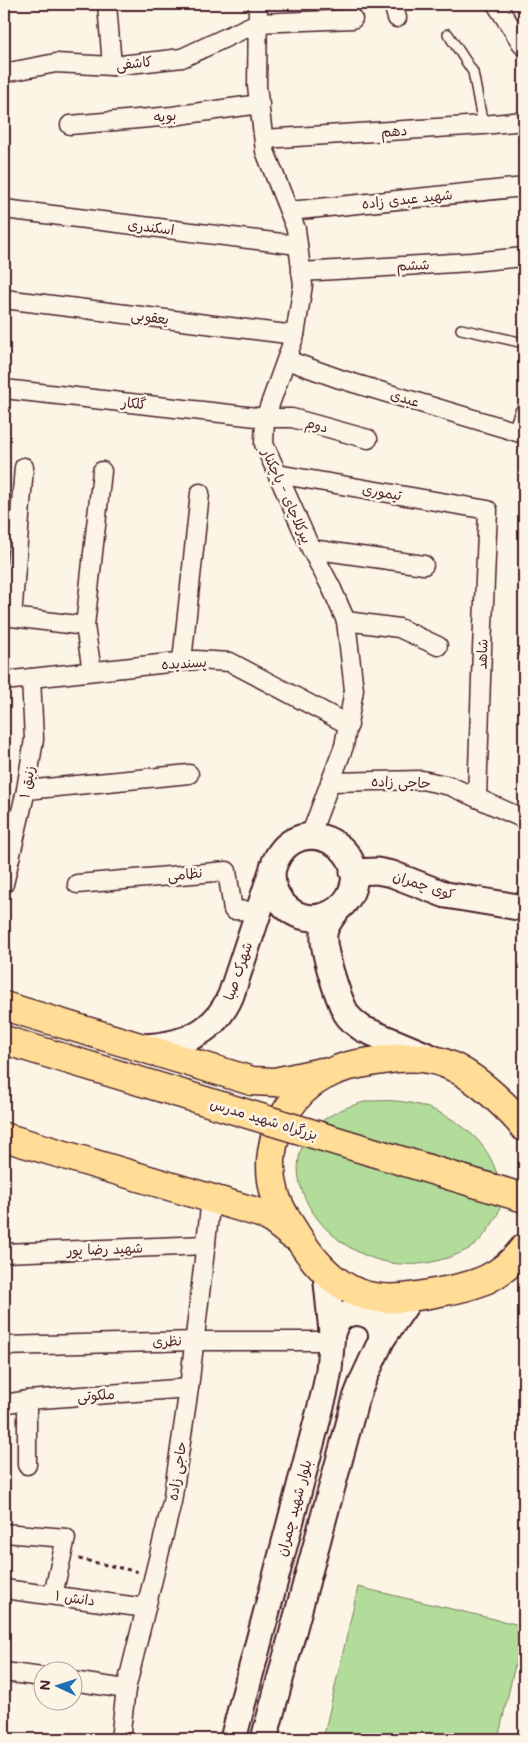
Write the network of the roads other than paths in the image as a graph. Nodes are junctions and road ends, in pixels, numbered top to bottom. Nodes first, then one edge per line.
1 (107, 4) edge
2 (258, 4) edge
3 (496, 4) edge
4 (353, 19) dead end
5 (257, 23) junction
6 (448, 34) dead end
7 (524, 47) edge
8 (112, 66) junction
9 (4, 73) edge
10 (260, 104) junction
11 (524, 121) edge
12 (70, 125) dead end
13 (483, 125) junction
14 (264, 139) junction
15 (524, 186) edge
16 (4, 209) edge
17 (290, 211) junction
18 (298, 245) junction
19 (524, 257) edge
20 (302, 272) junction
21 (4, 299) edge
22 (462, 329) dead end
23 (296, 335) junction
24 (524, 343) edge
25 (286, 360) junction
26 (4, 389) edge
27 (524, 413) edge
28 (265, 418) junction
29 (520, 433) edge
30 (368, 439) dead end
31 (24, 467) dead end
32 (102, 471) dead end
33 (277, 474) junction
34 (200, 493) dead end
35 (488, 510) joint
36 (311, 549) junction
37 (424, 565) dead end
38 (346, 621) junction
39 (85, 626) junction
40 (438, 646) dead end
41 (182, 661) junction
42 (92, 671) junction
43 (32, 678) junction
44 (4, 682) edge
45 (349, 725) junction
46 (189, 774) dead end
47 (330, 782) junction
48 (26, 790) junction
49 (477, 798) junction
50 (524, 819) edge
51 (310, 836) junction
52 (274, 867) junction
53 (353, 872) junction
54 (4, 884) edge
55 (77, 884) dead end
56 (524, 908) edge
57 (336, 910) junction
58 (259, 911) junction
59 (4, 1006) edge
60 (4, 1040) edge
61 (138, 1047) junction
62 (442, 1062) junction
63 (338, 1069) junction
64 (521, 1123) edge
65 (4, 1138) edge
66 (524, 1198) edge
67 (212, 1199) junction
68 (301, 1242) junction
69 (206, 1245) junction
70 (524, 1248) edge
71 (4, 1252) edge
72 (326, 1273) junction
73 (524, 1273) edge
74 (468, 1287) junction
75 (411, 1297) junction
76 (332, 1336) junction
77 (382, 1339) junction
78 (195, 1340) junction
79 (4, 1346) edge
80 (189, 1388) junction
81 (27, 1400) junction
82 (4, 1404) edge
83 (27, 1465) dead end
84 (4, 1534) edge
85 (4, 1589) edge
86 (53, 1595) junction
87 (146, 1608) junction
88 (4, 1672) edge
89 (32, 1676) edge
90 (82, 1682) edge
91 (126, 1689) junction
92 (120, 1739) edge
93 (233, 1739) edge
94 (264, 1739) edge

1 - 8 street
2 - 5 street, پیرکلاچای - پاچکنار
3 - 7 street
4 - 5 street
5 - 8 street, کاشفی
5 - 10 street, پیرکلاچای - پاچکنار
6 - 13 lane
8 - 9 street, کاشفی
10 - 12 street, بویه
10 - 14 street, پیرکلاچای - پاچکنار
11 - 13 street, دهم
13 - 14 street, دهم
14 - 17 street, پیرکلاچای - پاچکنار
15 - 17 street, شهید عبدی زاده
16 - 18 street, اسکندری
17 - 18 street, پیرکلاچای - پاچکنار
18 - 20 street, پیرکلاچای - پاچکنار
19 - 20 street, ششم
20 - 23 street, پیرکلاچای - پاچکنار
21 - 23 street, یعقوبی
22 - 24 lane
23 - 25 street, پیرکلاچای - پاچکنار
25 - 28 street, پیرکلاچای - پاچکنار
25 - 29 street, عبدی
26 - 28 street, گلکار
27 - 29 street
28 - 30 street, دوم
28 - 33 street, پیرکلاچای - پاچکنار
31 - 39 street
32 - 39 street
33 - 35 street, تیموری
33 - 36 street, پیرکلاچای - پاچکنار
34 - 41 street
35 - 49 street, شاهد
36 - 37 street
36 - 38 street, پیرکلاچای - پاچکنار
38 - 40 street
38 - 45 street, پیرکلاچای - پاچکنار
39 - 42 street
41 - 42 street, پسندیده
41 - 45 street, پسندیده
42 - 43 street, پسندیده
43 - 44 street, پسندیده
43 - 48 street, زنبق ۱
45 - 47 street, پیرکلاچای - پاچکنار
46 - 48 street
47 - 49 street, حاجی زاده
47 - 51 street, پیرکلاچای - پاچکنار
48 - 54 street, زنبق ۱
49 - 50 street, حاجی زاده
51 - 52 main road
51 - 53 main road
52 - 57 main road
52 - 58 main road, شهرک صبا
53 - 56 main road, کوی چمران
53 - 57 main road
55 - 58 street, نظامی
57 - 62 main road
58 - 61 main road, شهرک صبا
59 - 61 highway
60 - 66 highway, بزرگراه شهید مدرس, bridge
61 - 63 highway
62 - 63 highway
62 - 64 highway
63 - 68 highway
65 - 67 highway
67 - 68 highway
67 - 69 street, حاجی زاده
68 - 72 highway
69 - 71 street, شهید رضا پور
69 - 78 street, حاجی زاده
70 - 74 highway
72 - 75 highway
72 - 76 main road, بلوار شهید چمران
73 - 74 highway
74 - 75 highway
75 - 77 main road
76 - 77 main road
76 - 78 street, نظری
76 - 93 main road, بلوار شهید چمران
77 - 94 main road
78 - 79 street, نظری
78 - 80 street, حاجی زاده
80 - 81 street, ملکوتی
80 - 87 street, حاجی زاده
81 - 82 street, ملکوتی
81 - 83 street
84 - 86 street
85 - 86 street, دانش ۱
86 - 87 street, دانش ۱
87 - 91 street, حاجی زاده
88 - 89 street
90 - 91 street
91 - 92 street, حاجی زاده

